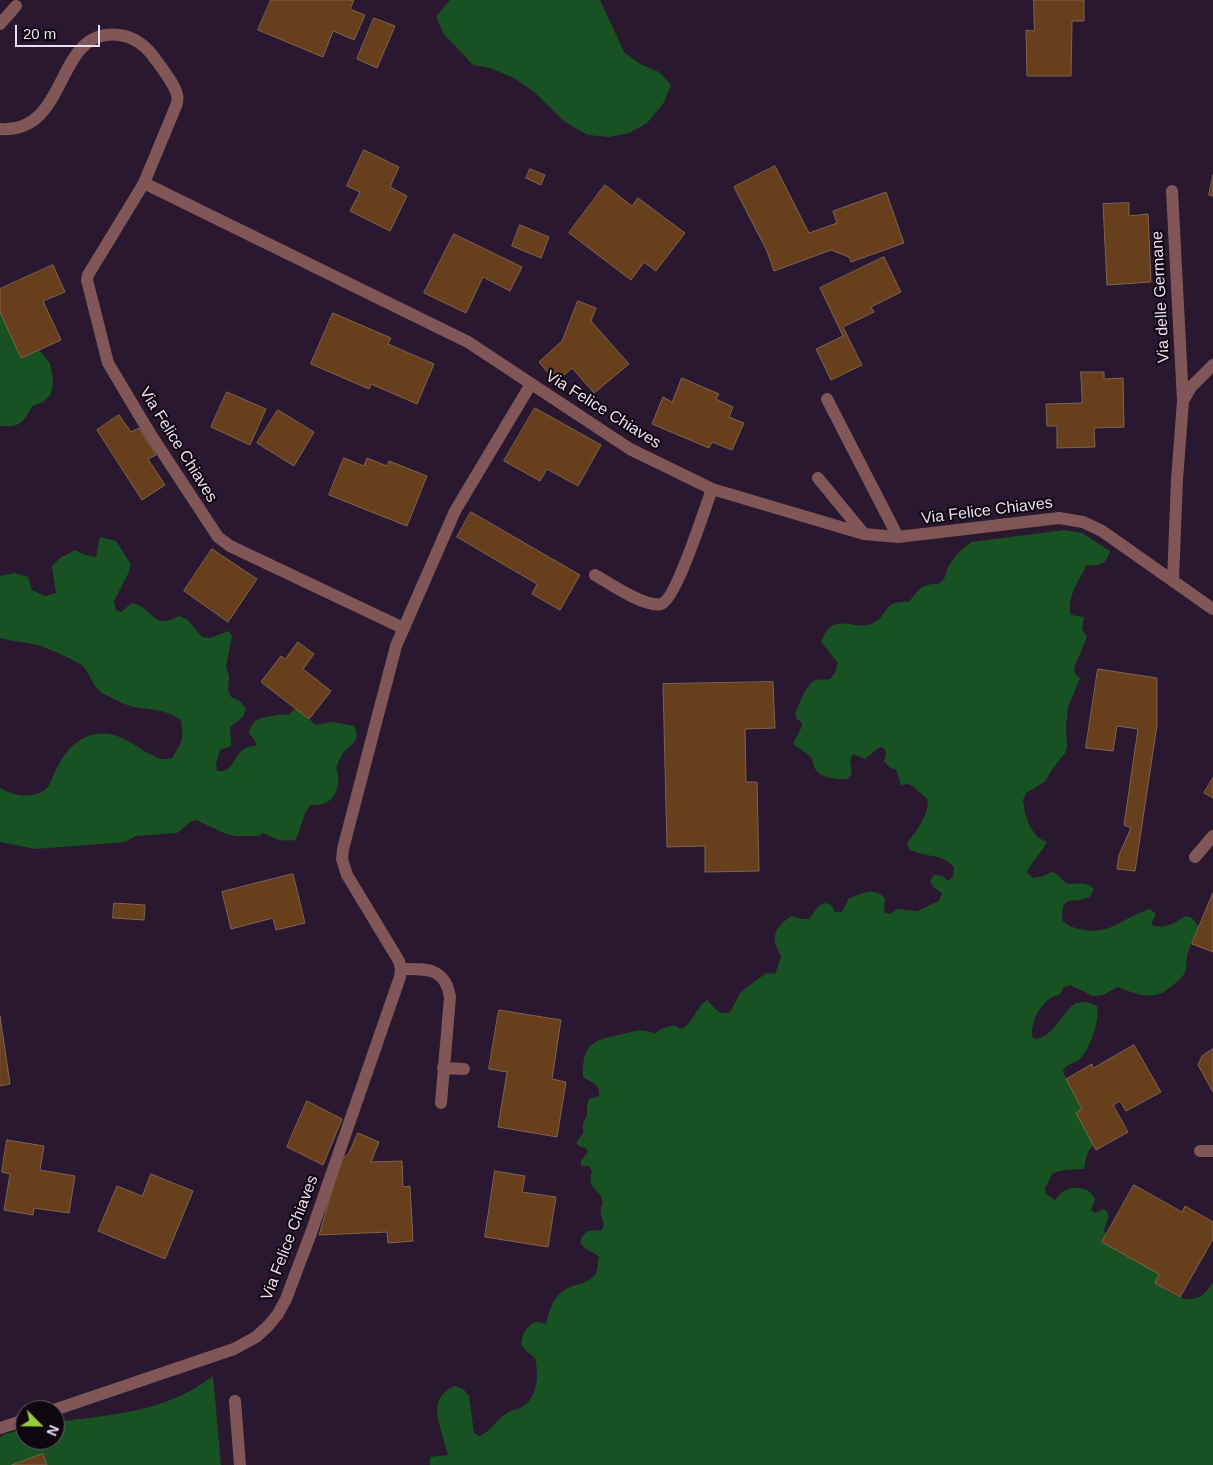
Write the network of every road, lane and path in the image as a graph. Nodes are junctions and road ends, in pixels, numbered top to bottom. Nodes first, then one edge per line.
1 (16, 6) dead end
2 (0, 24) edge
3 (0, 129) edge
4 (144, 183) junction
5 (1172, 191) dead end
6 (1213, 365) edge
7 (531, 384) junction
8 (827, 398) dead end
9 (1183, 401) junction
10 (818, 478) dead end
11 (712, 489) junction
12 (864, 534) junction
13 (898, 538) junction
14 (595, 575) dead end
15 (1177, 583) junction
16 (1213, 609) edge
17 (403, 628) junction
18 (1213, 836) edge
19 (1195, 857) dead end
20 (401, 969) junction
21 (443, 1068) junction
22 (464, 1069) dead end
23 (441, 1103) dead end
24 (1200, 1151) dead end
25 (1213, 1151) edge
26 (235, 1401) dead end
27 (65, 1406) edge
28 (15, 1423) edge
29 (0, 1428) edge
30 (240, 1465) edge

1 - 2 street
3 - 4 street, Via Felice Chiaves
4 - 7 street, Via Felice Chiaves
4 - 17 street, Via Felice Chiaves
5 - 9 street, Via delle Germane
6 - 9 street
7 - 11 street, Via Felice Chiaves
7 - 17 street, Via Felice Chiaves
8 - 13 street
9 - 15 street, Via delle Germane
10 - 12 street
11 - 12 street, Via Felice Chiaves
11 - 14 street
12 - 13 street, Via Felice Chiaves
13 - 15 street, Via Felice Chiaves
15 - 16 street
17 - 20 street, Via Felice Chiaves
18 - 19 street
20 - 21 street
20 - 27 street, Via Felice Chiaves
21 - 22 street
21 - 23 street
24 - 25 street
26 - 30 street
28 - 29 street

